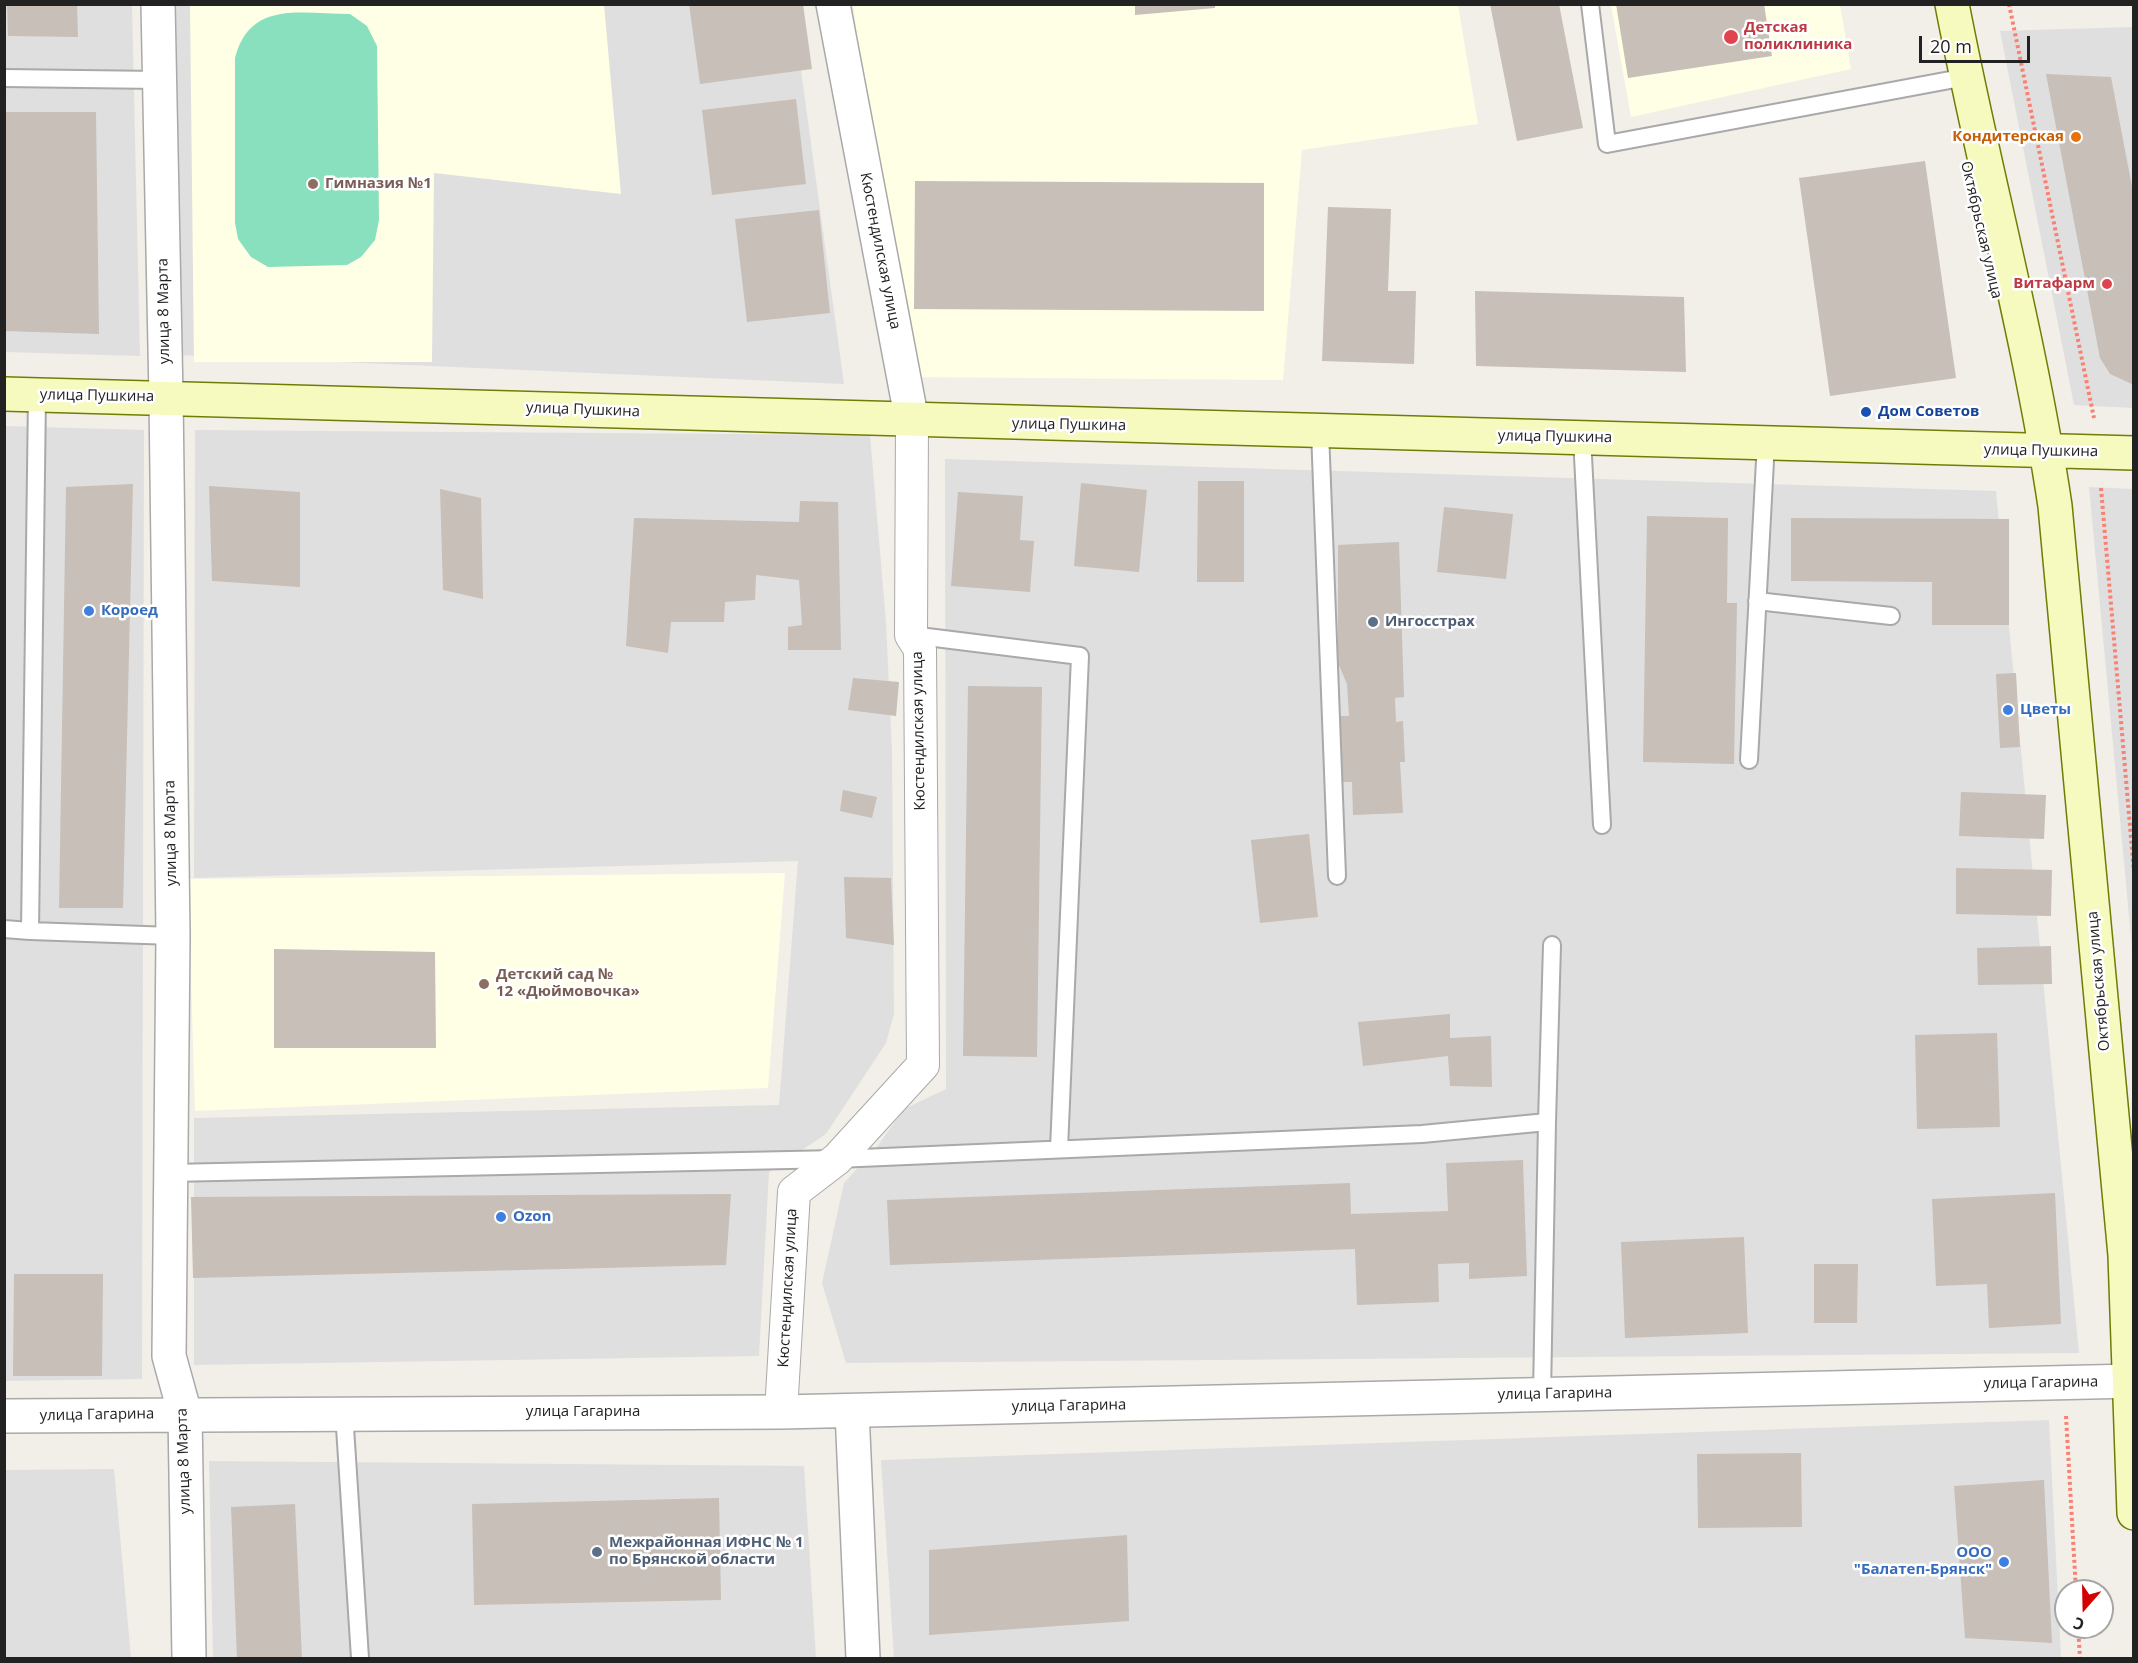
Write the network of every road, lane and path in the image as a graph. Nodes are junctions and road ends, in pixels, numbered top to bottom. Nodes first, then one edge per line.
1 (158, 4) edge
2 (833, 4) edge
3 (1590, 4) edge
4 (1929, 4) edge
5 (1952, 4) edge
6 (4, 78) edge
7 (1956, 78) junction
8 (159, 80) junction
9 (4, 394) edge
10 (37, 395) junction
11 (166, 397) junction
12 (912, 421) junction
13 (1320, 431) junction
14 (1582, 437) junction
15 (1766, 442) junction
16 (2047, 451) junction
17 (2133, 453) edge
18 (1757, 601) junction
19 (1891, 616) dead end
20 (911, 635) junction
21 (1749, 760) dead end
22 (1602, 825) dead end
23 (1337, 876) dead end
24 (4, 929) edge
25 (30, 931) junction
26 (172, 936) junction
27 (1552, 945) dead end
28 (1547, 1122) junction
29 (1059, 1149) junction
30 (837, 1159) junction
31 (171, 1173) junction
32 (2131, 1381) edge
33 (2064, 1382) junction
34 (1542, 1394) junction
35 (852, 1411) junction
36 (344, 1412) junction
37 (781, 1412) junction
38 (185, 1414) junction
39 (4, 1416) edge
40 (2133, 1513) edge
41 (2075, 1579) edge
42 (2079, 1639) edge
43 (189, 1659) edge
44 (360, 1659) edge
45 (863, 1659) edge
46 (2080, 1659) edge

1 - 8 street, улица 8 Марта
2 - 12 street, Кюстендилская улица
3 - 7 lane
4 - 7 main road, Октябрьская улица
5 - 7 main road, Октябрьская улица
6 - 8 lane
7 - 16 main road, Октябрьская улица
7 - 16 main road, Октябрьская улица
8 - 11 street, улица 8 Марта
9 - 10 main road, улица Пушкина
10 - 11 main road, улица Пушкина
10 - 25 lane
11 - 12 main road, улица Пушкина
11 - 26 street, улица 8 Марта
12 - 13 main road, улица Пушкина
12 - 20 street, Кюстендилская улица
13 - 14 main road, улица Пушкина
13 - 23 lane
14 - 15 main road, улица Пушкина
14 - 22 lane
15 - 16 main road, улица Пушкина
15 - 18 lane
16 - 17 main road, улица Пушкина
16 - 32 main road, Октябрьская улица
18 - 19 lane
18 - 21 lane
20 - 29 lane
20 - 30 street, Кюстендилская улица
24 - 25 lane
25 - 26 lane
26 - 31 street, улица 8 Марта
27 - 28 lane
28 - 29 lane
28 - 34 lane
29 - 30 lane
30 - 31 lane
30 - 37 street, Кюстендилская улица
31 - 38 street, улица 8 Марта
32 - 33 street, улица Гагарина
32 - 40 main road, Октябрьская улица
33 - 34 street, улица Гагарина
33 - 41 path
34 - 35 street, улица Гагарина
35 - 37 street, улица Гагарина
35 - 45 street
36 - 37 street, улица Гагарина
36 - 38 street, улица Гагарина
36 - 44 lane
38 - 39 street, улица Гагарина
38 - 43 street, улица 8 Марта
42 - 46 path

